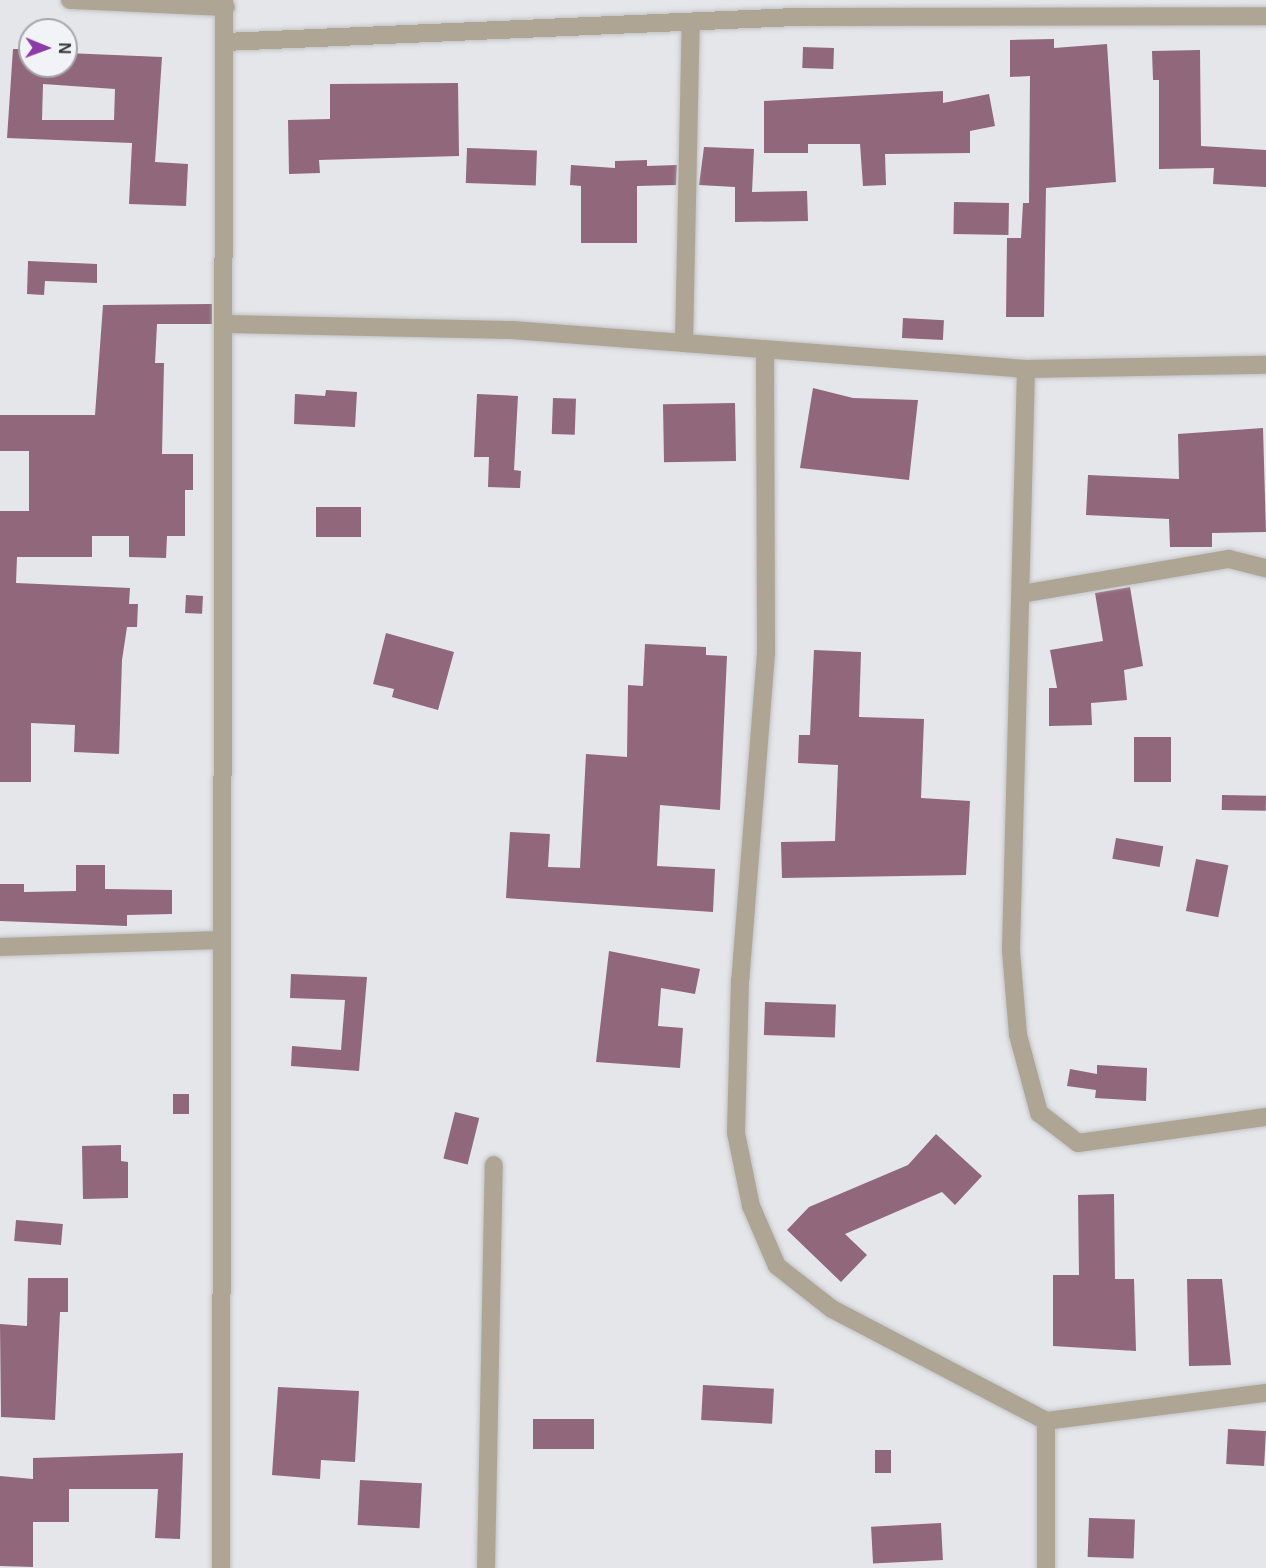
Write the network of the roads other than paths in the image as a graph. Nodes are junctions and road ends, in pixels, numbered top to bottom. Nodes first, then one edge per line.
1 (70, 0) edge
2 (225, 3) edge
3 (796, 8) edge
4 (1266, 16) edge
5 (692, 22) junction
6 (225, 42) junction
7 (224, 324) junction
8 (684, 343) junction
9 (765, 349) junction
10 (1266, 365) edge
11 (1026, 369) junction
12 (1266, 568) edge
13 (1021, 594) junction
14 (219, 940) junction
15 (0, 947) edge
16 (1266, 1117) edge
17 (494, 1165) dead end
18 (1266, 1393) edge
19 (1046, 1421) junction
20 (221, 1568) edge
21 (486, 1568) edge
22 (1046, 1568) edge

1 - 2 street
2 - 6 street
3 - 4 street
3 - 5 street
5 - 6 street
5 - 8 street
6 - 7 street
7 - 8 street
7 - 14 street
8 - 9 street
9 - 11 street
9 - 19 street
10 - 11 street
11 - 13 street
12 - 13 street
13 - 16 street
14 - 15 street
14 - 20 street
17 - 21 street
18 - 19 street
19 - 22 street

